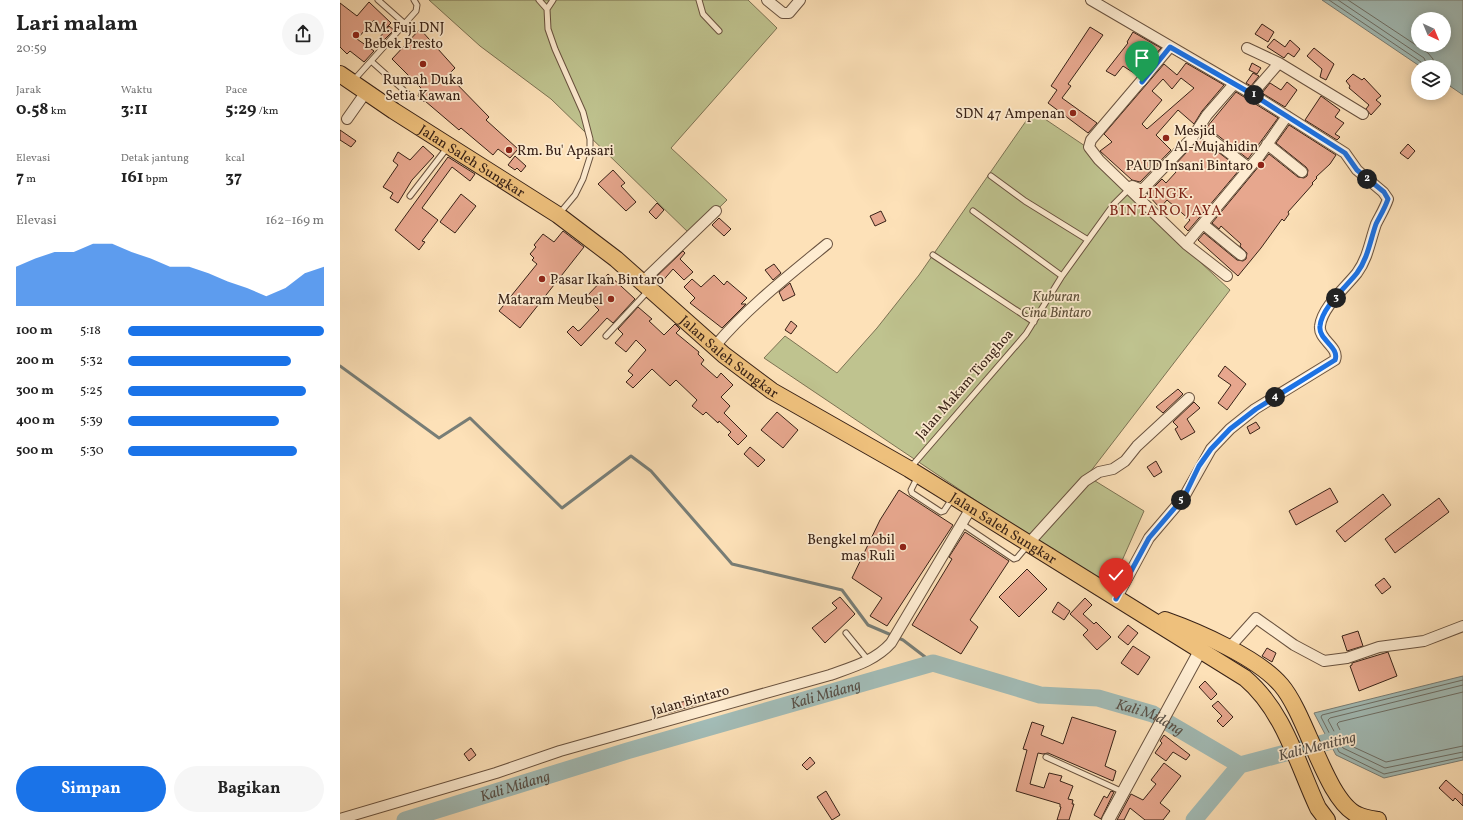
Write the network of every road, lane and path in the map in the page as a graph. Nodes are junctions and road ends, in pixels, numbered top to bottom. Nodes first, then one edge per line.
1 (378, 0) edge
2 (414, 0) edge
3 (539, 0) edge
4 (553, 0) edge
5 (699, 0) edge
6 (767, 0) edge
7 (800, 0) edge
8 (1091, 0) edge
9 (547, 9) junction
10 (404, 23) junction
11 (719, 31) dead end
12 (1170, 47) junction
13 (1247, 48) dead end
14 (371, 61) junction
15 (1279, 63) junction
16 (346, 78) edge
17 (1234, 84) junction
18 (366, 92) junction
19 (408, 94) dead end
20 (1252, 94) junction
21 (1363, 114) dead end
22 (1287, 116) junction
23 (347, 119) dead end
24 (1198, 129) junction
25 (1267, 144) junction
26 (449, 145) junction
27 (1249, 168) junction
28 (1302, 172) dead end
29 (991, 176) dead end
30 (1129, 189) junction
31 (410, 196) dead end
32 (716, 210) dead end
33 (973, 211) dead end
34 (558, 214) junction
35 (1203, 224) junction
36 (1088, 240) junction
37 (827, 244) dead end
38 (1186, 244) junction
39 (933, 255) dead end
40 (1241, 255) dead end
41 (1062, 276) junction
42 (1227, 276) dead end
43 (646, 286) junction
44 (1034, 322) junction
45 (606, 336) dead end
46 (714, 346) junction
47 (1189, 398) dead end
48 (914, 473) junction
49 (971, 508) junction
50 (962, 524) junction
51 (1028, 544) junction
52 (1116, 599) junction
53 (1137, 612) junction
54 (1463, 626) edge
55 (846, 632) dead end
56 (1229, 648) junction
57 (1200, 651) junction
58 (869, 661) junction
59 (1046, 757) dead end
60 (1124, 793) junction
61 (340, 819) edge
62 (1108, 820) edge
63 (1327, 820) edge
64 (1378, 820) edge

1 - 10 lane
2 - 10 lane
3 - 9 lane
4 - 9 lane
5 - 11 lane
6 - 7 street
8 - 12 street
9 - 34 lane
10 - 14 lane
12 - 17 street
12 - 30 street
13 - 15 street
14 - 16 lane
14 - 19 lane
15 - 20 street
15 - 21 street
16 - 18 highway, Jalan Saleh Sungkar
17 - 20 street
17 - 24 street
18 - 23 street
18 - 26 highway, Jalan Saleh Sungkar
20 - 22 street
22 - 25 street
22 - 52 street
24 - 27 street
24 - 30 street
25 - 27 street
25 - 28 street
26 - 31 lane
26 - 34 highway, Jalan Saleh Sungkar
27 - 35 street
29 - 36 lane
30 - 36 lane, Jalan Makam Tionghoa
30 - 38 street
32 - 43 street
33 - 41 lane
34 - 43 highway, Jalan Saleh Sungkar
35 - 38 street
35 - 40 street
36 - 41 lane, Jalan Makam Tionghoa
37 - 46 street
38 - 42 street
39 - 44 lane
41 - 44 lane, Jalan Makam Tionghoa
43 - 45 lane
43 - 46 highway, Jalan Saleh Sungkar
44 - 48 lane, Jalan Makam Tionghoa
46 - 48 highway, Jalan Saleh Sungkar
47 - 51 street
48 - 49 highway, Jalan Saleh Sungkar
49 - 50 street, Jalan Bintaro
49 - 51 highway, Jalan Saleh Sungkar
50 - 51 lane
50 - 58 street, Jalan Bintaro
51 - 52 highway, Jalan Saleh Sungkar
52 - 53 highway, Jalan Saleh Sungkar
53 - 56 highway, Jalan Saleh Sungkar
53 - 57 highway, Jalan Saleh Sungkar
54 - 56 street
55 - 58 lane
56 - 64 highway, Jalan Saleh Sungkar
57 - 60 street
57 - 63 highway, Jalan Saleh Sungkar
58 - 61 street, Jalan Bintaro
59 - 60 lane
60 - 62 street

